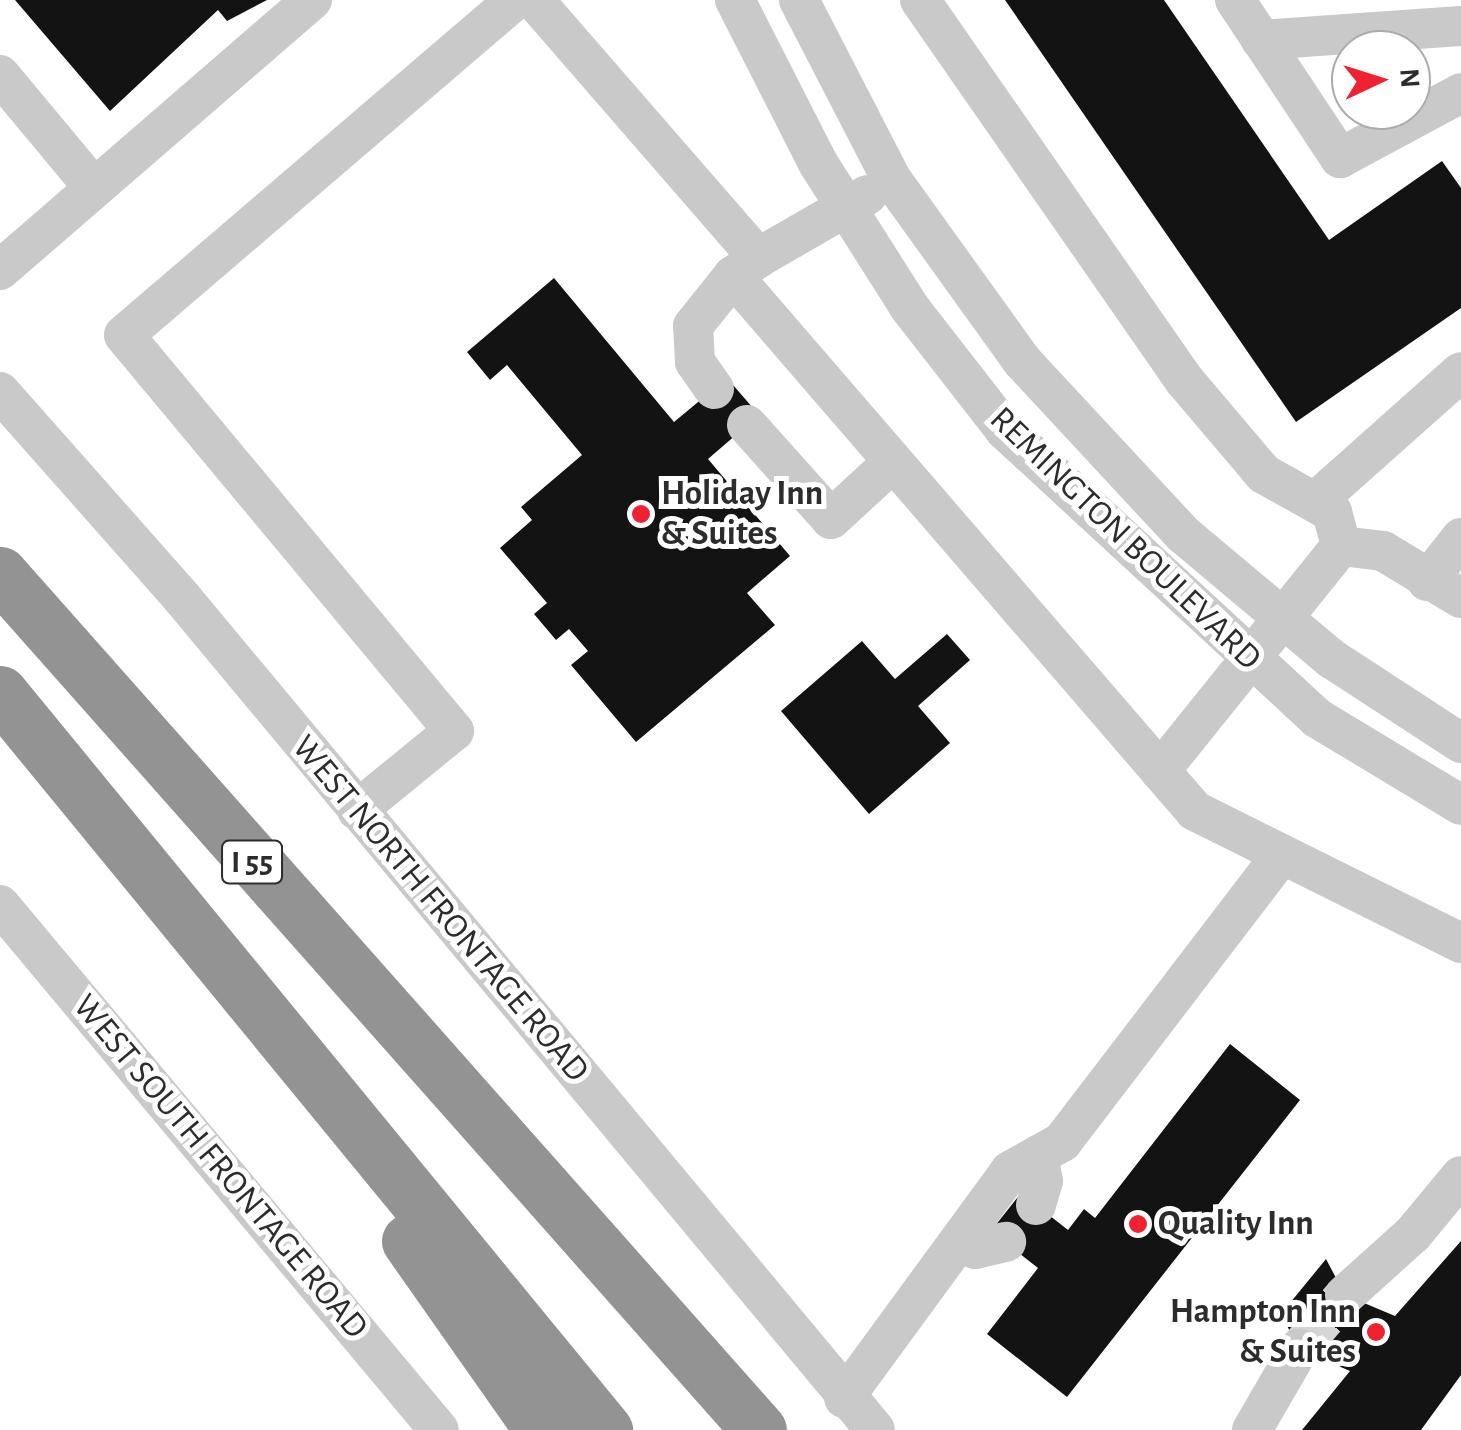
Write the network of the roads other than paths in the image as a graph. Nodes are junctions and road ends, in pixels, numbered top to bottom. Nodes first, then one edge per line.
1 (312, 0) edge
2 (515, 0) edge
3 (534, 0) edge
4 (734, 0) edge
5 (799, 0) edge
6 (920, 0) edge
7 (1235, 0) edge
8 (1461, 26) edge
9 (1262, 40) junction
10 (1461, 68) edge
11 (0, 75) edge
12 (1460, 92) edge
13 (892, 180) junction
14 (94, 188) junction
15 (846, 207) junction
16 (745, 267) junction
17 (0, 270) edge
18 (1461, 372) edge
19 (714, 389) dead end
20 (0, 392) edge
21 (746, 426) dead end
22 (892, 463) junction
23 (1315, 502) junction
24 (1461, 538) edge
25 (1341, 546) junction
26 (0, 574) edge
27 (1444, 590) edge
28 (1284, 618) junction
29 (1249, 660) junction
30 (0, 693) edge
31 (1461, 743) edge
32 (1160, 771) junction
33 (1461, 805) edge
34 (357, 810) junction
35 (129, 841) junction
36 (1282, 854) junction
37 (0, 904) edge
38 (1461, 943) edge
39 (504, 1150) junction
40 (1038, 1155) junction
41 (1461, 1176) edge
42 (1036, 1205) dead end
43 (962, 1238) junction
44 (1006, 1242) dead end
45 (1345, 1295) tunnel mouth
46 (1299, 1349) tunnel mouth
47 (844, 1398) junction
48 (439, 1430) edge
49 (542, 1430) edge
50 (605, 1430) edge
51 (719, 1430) edge
52 (759, 1430) edge
53 (875, 1430) edge
54 (1252, 1430) edge

1 - 14 street
2 - 34 street
3 - 16 street
4 - 15 street, REMINGTON BOULEVARD
5 - 13 street, REMINGTON BOULEVARD
6 - 23 street
7 - 9 street
8 - 9 street
9 - 12 street
10 - 12 street
11 - 14 street
13 - 15 street
13 - 28 street, REMINGTON BOULEVARD
14 - 17 street
15 - 16 street
15 - 29 street, REMINGTON BOULEVARD
16 - 19 street
16 - 22 street
18 - 23 street
20 - 34 street, WEST NORTH FRONTAGE ROAD
21 - 22 street
22 - 32 street
23 - 25 street
24 - 27 street
25 - 27 street
25 - 28 street
26 - 39 highway, I 55
28 - 29 street
28 - 31 street, REMINGTON BOULEVARD
29 - 32 street
29 - 33 street, REMINGTON BOULEVARD
30 - 35 highway, I 55
32 - 36 street
34 - 47 street, WEST NORTH FRONTAGE ROAD
35 - 49 highway
35 - 50 highway, I 55
36 - 38 street
36 - 40 street
37 - 48 street, WEST SOUTH FRONTAGE ROAD
39 - 51 highway, I 55
39 - 52 highway
40 - 42 street
40 - 43 street
41 - 45 street
43 - 44 street
43 - 47 street
46 - 54 street
47 - 53 street, WEST NORTH FRONTAGE ROAD

